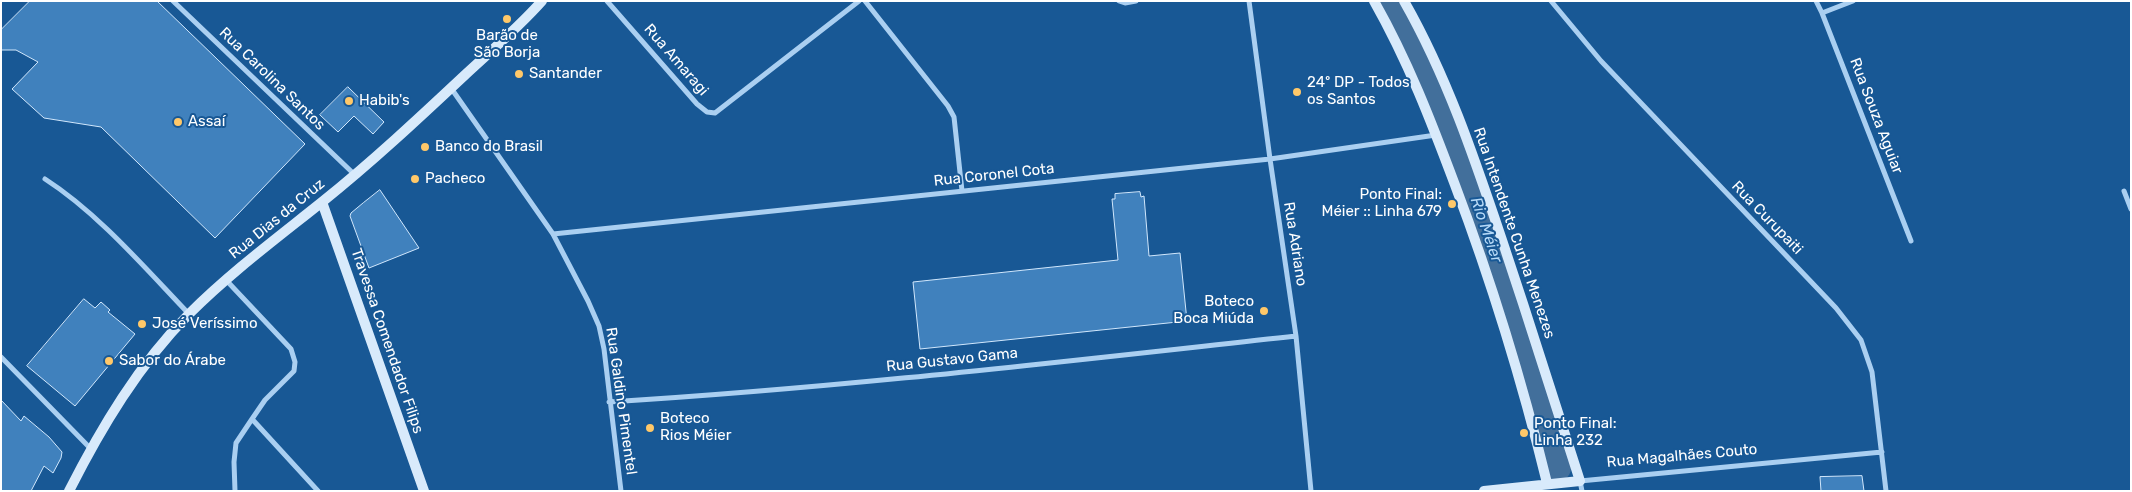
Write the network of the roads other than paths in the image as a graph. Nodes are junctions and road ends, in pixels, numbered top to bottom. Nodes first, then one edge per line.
1 (173, 1) edge
2 (542, 1) edge
3 (607, 1) edge
4 (859, 1) edge
5 (865, 1) edge
6 (1119, 1) edge
7 (1136, 1) edge
8 (1249, 1) edge
9 (1374, 1) edge
10 (1404, 1) edge
11 (1551, 1) edge
12 (1816, 1) edge
13 (1853, 1) edge
14 (1822, 13) junction
15 (451, 88) junction
16 (1437, 135) junction
17 (1270, 159) junction
18 (355, 175) junction
19 (45, 179) dead end
20 (962, 191) junction
21 (2124, 191) dead end
22 (322, 202) junction
23 (2131, 209) edge
24 (553, 234) junction
25 (1911, 241) dead end
26 (226, 280) junction
27 (189, 314) junction
28 (1296, 336) junction
29 (1, 356) edge
30 (609, 402) junction
31 (252, 419) junction
32 (90, 448) junction
33 (1882, 452) junction
34 (1551, 485) edge
35 (1581, 486) edge
36 (68, 491) edge
37 (235, 491) edge
38 (318, 491) edge
39 (424, 491) edge
40 (621, 491) edge
41 (1311, 491) edge
42 (1484, 491) edge
43 (1886, 491) edge

1 - 18 street, Rua Carolina Santos
2 - 15 street, Rua Dias da Cruz
3 - 4 street, Rua Amaragi
5 - 20 street
6 - 7 street
8 - 17 street, Rua Adriano
9 - 16 street
10 - 35 street, Rua Intendente Cunha Menezes
11 - 33 street, Rua Curupaiti
12 - 14 street, Rua Souza Aguiar
13 - 14 street
14 - 25 street, Rua Souza Aguiar
15 - 18 street, Rua Dias da Cruz
15 - 24 street, Rua Galdino Pimentel
16 - 17 street, Rua Coronel Cota
16 - 34 street
17 - 20 street, Rua Coronel Cota
17 - 28 street, Rua Adriano
18 - 22 street, Rua Dias da Cruz
19 - 27 street
20 - 24 street, Rua Coronel Cota
21 - 23 street
22 - 26 street, Rua Dias da Cruz
22 - 39 street, Travessa Comendador Filips
24 - 30 street, Rua Galdino Pimentel
26 - 27 street, Rua Dias da Cruz
26 - 31 street
27 - 32 street, Rua Dias da Cruz
28 - 30 street, Rua Gustavo Gama
28 - 41 street, Rua Adriano
29 - 32 street
30 - 40 street, Rua Galdino Pimentel
31 - 37 street
31 - 38 street
32 - 36 street, Rua Dias da Cruz
33 - 35 street, Rua Magalhães Couto
33 - 43 street, Rua Curupaiti
34 - 35 street, Rua Magalhães Couto
34 - 42 street, Rua Magalhães Couto

